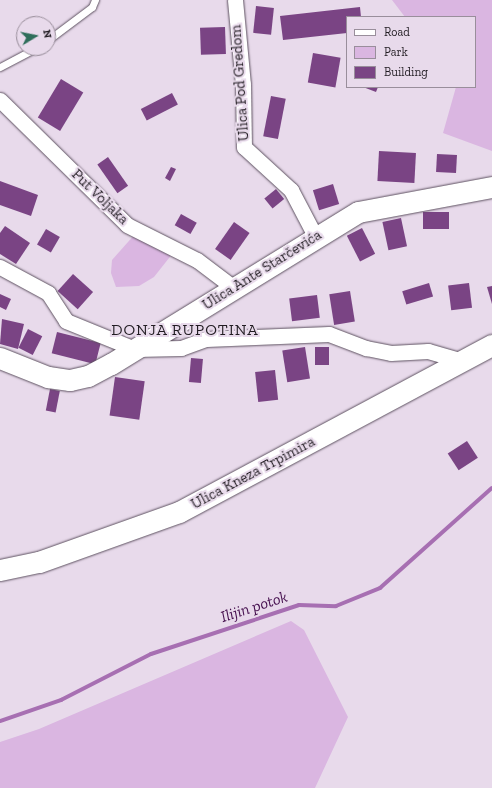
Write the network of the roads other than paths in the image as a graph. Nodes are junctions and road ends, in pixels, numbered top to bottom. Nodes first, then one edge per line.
1 (95, 0) edge
2 (235, 0) edge
3 (56, 34) edge
4 (21, 56) edge
5 (0, 67) edge
6 (0, 100) edge
7 (492, 187) edge
8 (315, 236) junction
9 (0, 267) edge
10 (234, 288) junction
11 (492, 345) edge
12 (135, 349) junction
13 (0, 358) edge
14 (463, 361) junction
15 (0, 570) edge

1 - 3 lane
2 - 8 street, Ulica Pod Gredom
4 - 5 lane
6 - 10 street, Put Voljaka
7 - 8 street, Ulica Ante Starčevića
8 - 10 street, Ulica Ante Starčevića
9 - 12 street
10 - 12 street, Ulica Ante Starčevića
11 - 14 street, Ulica Kneza Trpimira
12 - 13 street, Ulica Ante Starčevića
12 - 14 street
14 - 15 street, Ulica Kneza Trpimira

